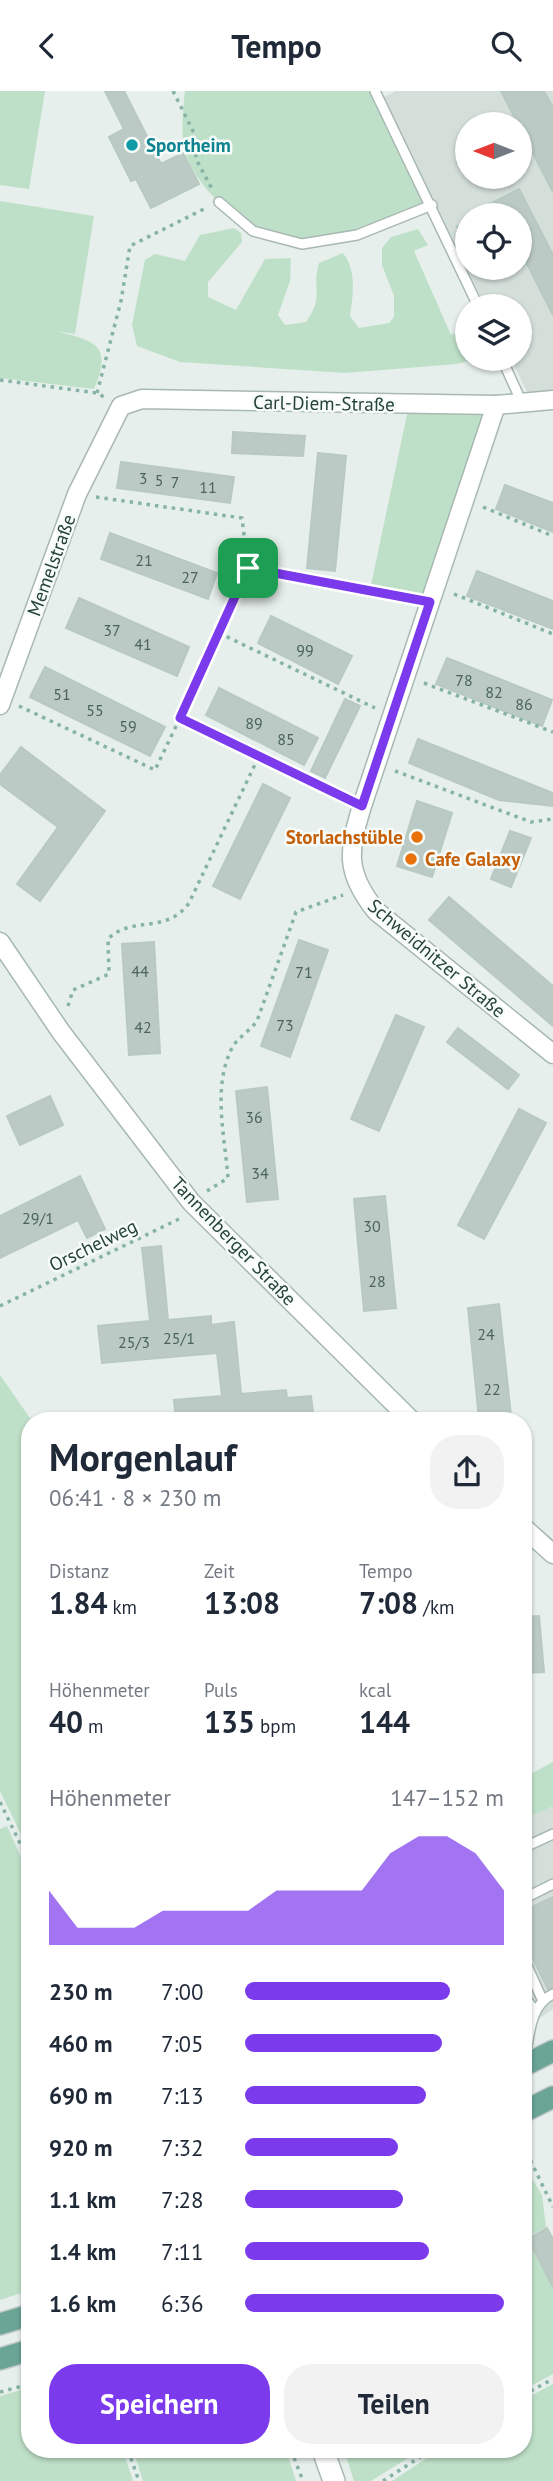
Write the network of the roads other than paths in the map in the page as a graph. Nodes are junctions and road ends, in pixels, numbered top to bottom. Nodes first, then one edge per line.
1 (375, 91) edge
2 (219, 202) road end
3 (432, 205) junction
4 (473, 294) edge
5 (507, 371) edge
6 (553, 400) edge
7 (522, 404) junction
8 (496, 405) junction
9 (108, 428) joint
10 (1, 701) edge
11 (0, 943) edge
12 (553, 1053) edge
13 (403, 1412) edge
14 (532, 1535) edge
15 (553, 1554) edge
16 (553, 1834) edge
17 (532, 1844) edge
18 (553, 1884) edge
19 (532, 1894) edge
20 (532, 1977) edge
21 (553, 1994) edge
22 (542, 1999) junction
23 (532, 2007) edge
24 (535, 2011) junction
25 (532, 2026) edge
26 (553, 2051) edge
27 (532, 2062) edge
28 (553, 2097) edge
29 (532, 2108) edge
30 (21, 2318) edge
31 (0, 2324) edge
32 (21, 2353) edge
33 (0, 2359) edge
34 (326, 2458) edge
35 (334, 2481) edge

1 - 3 lane
2 - 3 lane
3 - 4 lane
5 - 7 lane
6 - 7 street, Carl-Diem-Straße
7 - 8 street, Carl-Diem-Straße
8 - 9 street, Carl-Diem-Straße
8 - 12 street, Schweidnitzer Straße
9 - 10 street, Memelstraße
11 - 13 street, Tannenberger Straße
14 - 15 street
16 - 17 lane
18 - 19 lane
20 - 22 lane
21 - 22 lane
22 - 24 lane
23 - 24 lane
24 - 25 lane
26 - 27 main road
28 - 29 main road
30 - 31 main road
32 - 33 main road
34 - 35 street

